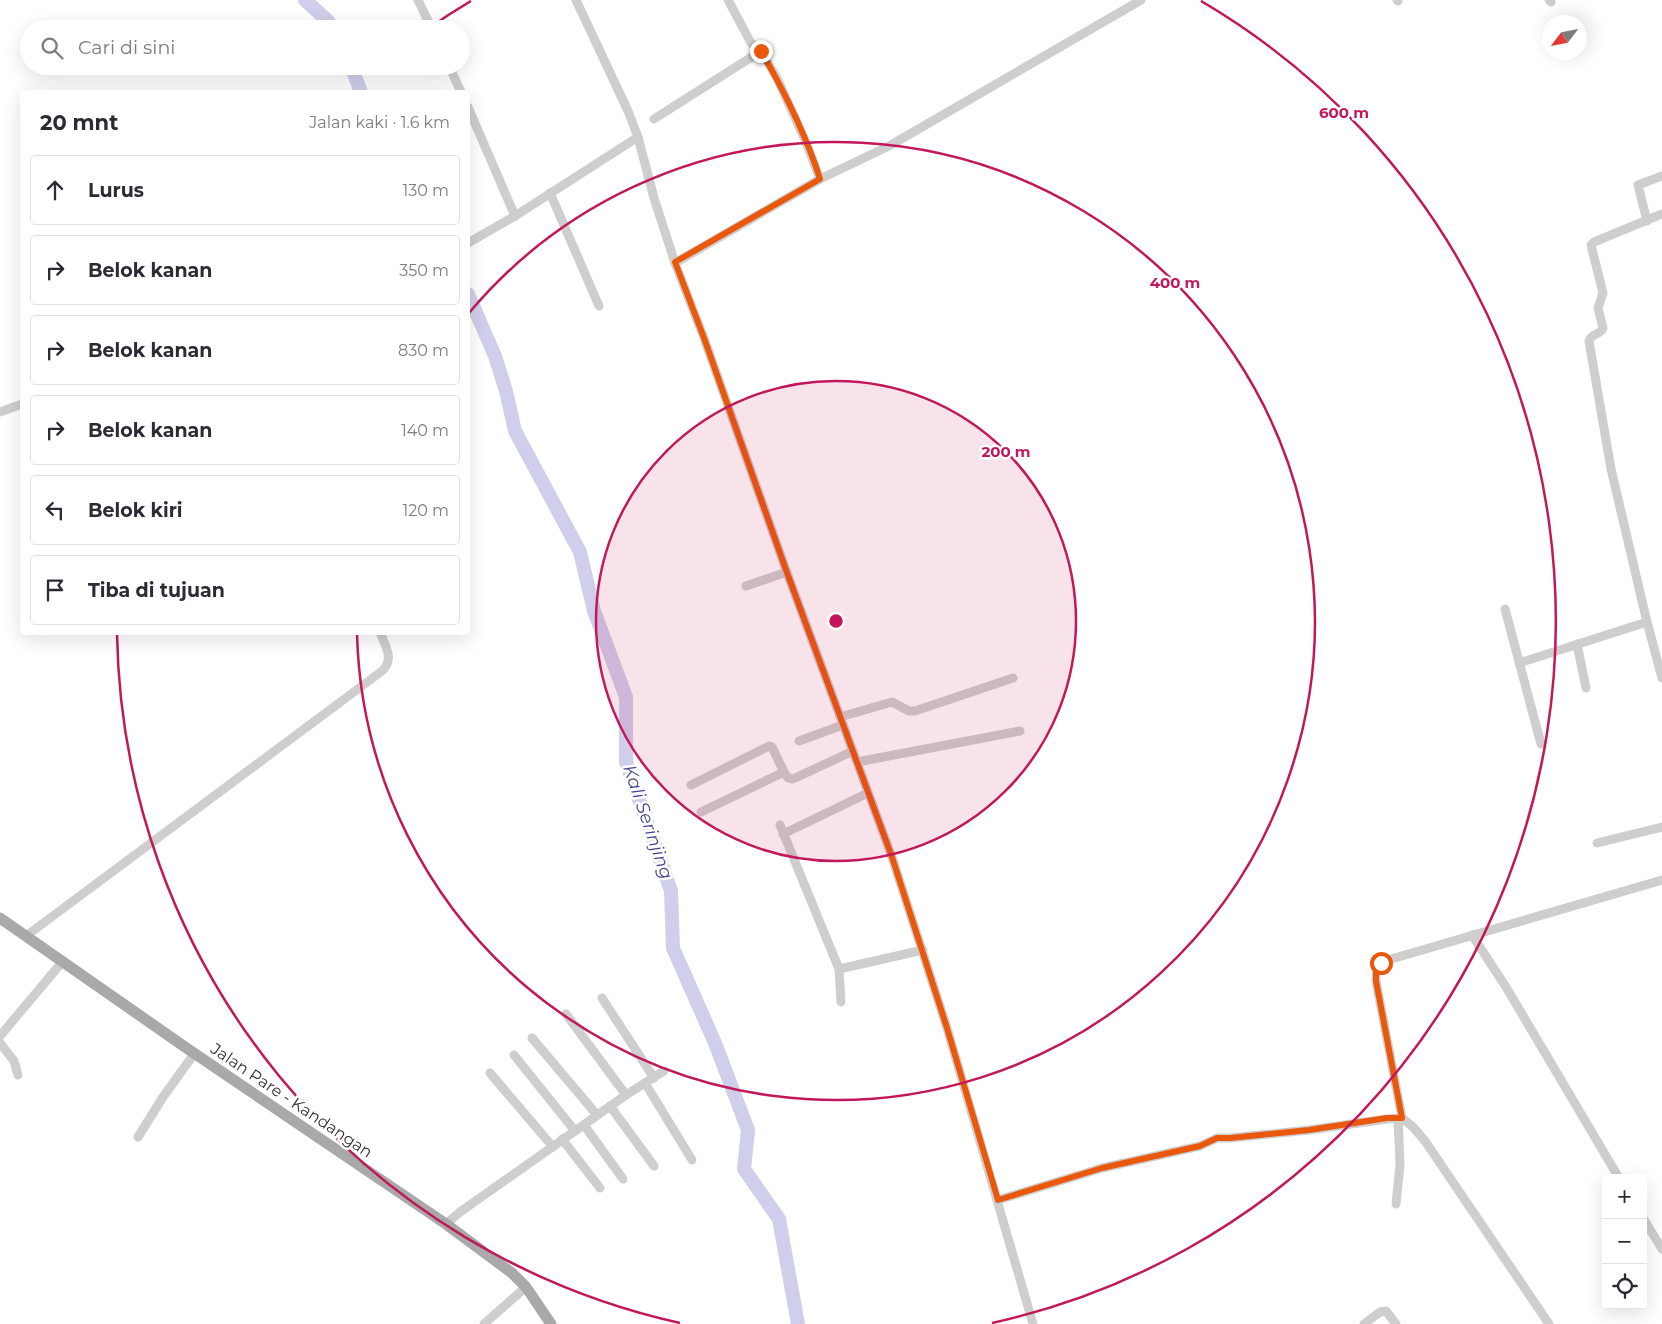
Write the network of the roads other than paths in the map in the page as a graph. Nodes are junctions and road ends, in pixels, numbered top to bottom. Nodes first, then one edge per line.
1 (418, 0) edge
2 (576, 0) edge
3 (728, 0) edge
4 (1141, 0) edge
5 (428, 20) edge
6 (761, 51) junction
7 (454, 75) edge
8 (460, 90) edge
9 (470, 112) edge
10 (654, 119) dead end
11 (638, 137) junction
12 (1662, 176) edge
13 (820, 179) junction
14 (550, 193) junction
15 (1662, 214) edge
16 (515, 216) junction
17 (1647, 220) junction
18 (470, 242) edge
19 (675, 262) junction
20 (599, 306) dead end
21 (20, 405) edge
22 (0, 412) edge
23 (787, 572) junction
24 (746, 586) dead end
25 (1505, 609) dead end
26 (1647, 622) junction
27 (381, 635) edge
28 (1577, 644) junction
29 (1519, 663) junction
30 (1013, 678) dead end
31 (1662, 678) edge
32 (1586, 688) dead end
33 (842, 721) junction
34 (1020, 731) dead end
35 (798, 741) dead end
36 (1541, 744) dead end
37 (853, 751) junction
38 (856, 762) junction
39 (784, 772) junction
40 (691, 785) dead end
41 (868, 793) junction
42 (701, 812) dead end
43 (1662, 827) edge
44 (1597, 843) dead end
45 (1662, 880) edge
46 (0, 918) edge
47 (1472, 935) junction
48 (26, 936) junction
49 (922, 950) junction
50 (63, 962) junction
51 (839, 969) junction
52 (602, 998) dead end
53 (841, 1002) dead end
54 (566, 1014) dead end
55 (0, 1036) edge
56 (532, 1038) dead end
57 (0, 1043) edge
58 (194, 1054) junction
59 (514, 1055) dead end
60 (664, 1070) dead end
61 (490, 1073) dead end
62 (18, 1074) dead end
63 (654, 1078) junction
64 (644, 1083) junction
65 (626, 1095) junction
66 (610, 1106) junction
67 (596, 1115) junction
68 (1400, 1118) junction
69 (584, 1125) junction
70 (575, 1131) junction
71 (138, 1138) dead end
72 (562, 1139) junction
73 (553, 1147) junction
74 (692, 1160) dead end
75 (654, 1166) dead end
76 (1617, 1174) edge
77 (624, 1179) dead end
78 (600, 1188) dead end
79 (998, 1200) junction
80 (1396, 1204) dead end
81 (1644, 1219) edge
82 (446, 1224) junction
83 (1662, 1249) edge
84 (526, 1287) junction
85 (484, 1324) edge
86 (551, 1324) edge
87 (1033, 1324) edge
88 (1364, 1324) edge
89 (1396, 1324) edge
90 (1549, 1324) edge

1 - 5 street
2 - 11 street
3 - 6 street
4 - 13 street
6 - 10 street
6 - 13 street
7 - 8 street
9 - 16 street
11 - 14 street
11 - 19 street
12 - 17 street
13 - 19 street
14 - 16 street
14 - 20 street
15 - 17 street
16 - 18 street
17 - 26 street
19 - 23 street
21 - 22 street
23 - 24 street
23 - 33 street
25 - 29 street
26 - 28 street
26 - 31 street
27 - 48 street
28 - 29 street
28 - 32 street
29 - 36 street
30 - 33 street
33 - 35 street
33 - 37 street
34 - 38 street
37 - 38 street
37 - 39 street
38 - 41 street
39 - 40 street
39 - 42 street
41 - 49 street
41 - 51 street
43 - 44 street
45 - 47 street
46 - 48 main road, Jalan Pare - Kandangan
47 - 68 street
47 - 76 street
48 - 50 main road, Jalan Pare - Kandangan
49 - 51 street
49 - 79 street
50 - 55 street
50 - 58 main road, Jalan Pare - Kandangan
51 - 53 street
52 - 63 street
54 - 65 street
56 - 67 street
57 - 62 street
58 - 71 street
58 - 82 main road, Jalan Pare - Kandangan
59 - 70 street
60 - 63 street
61 - 73 street
63 - 64 street
64 - 65 street
64 - 74 street
65 - 66 street
66 - 67 street
66 - 75 street
67 - 69 street
68 - 79 street
68 - 80 street
68 - 90 street
69 - 70 street
69 - 77 street
70 - 72 street
72 - 73 street
72 - 78 street
73 - 82 street
79 - 87 street
81 - 83 street
82 - 84 main road, Jalan Pare - Kandangan
84 - 85 street
84 - 86 main road, Jalan Pare - Kandangan
88 - 89 street

